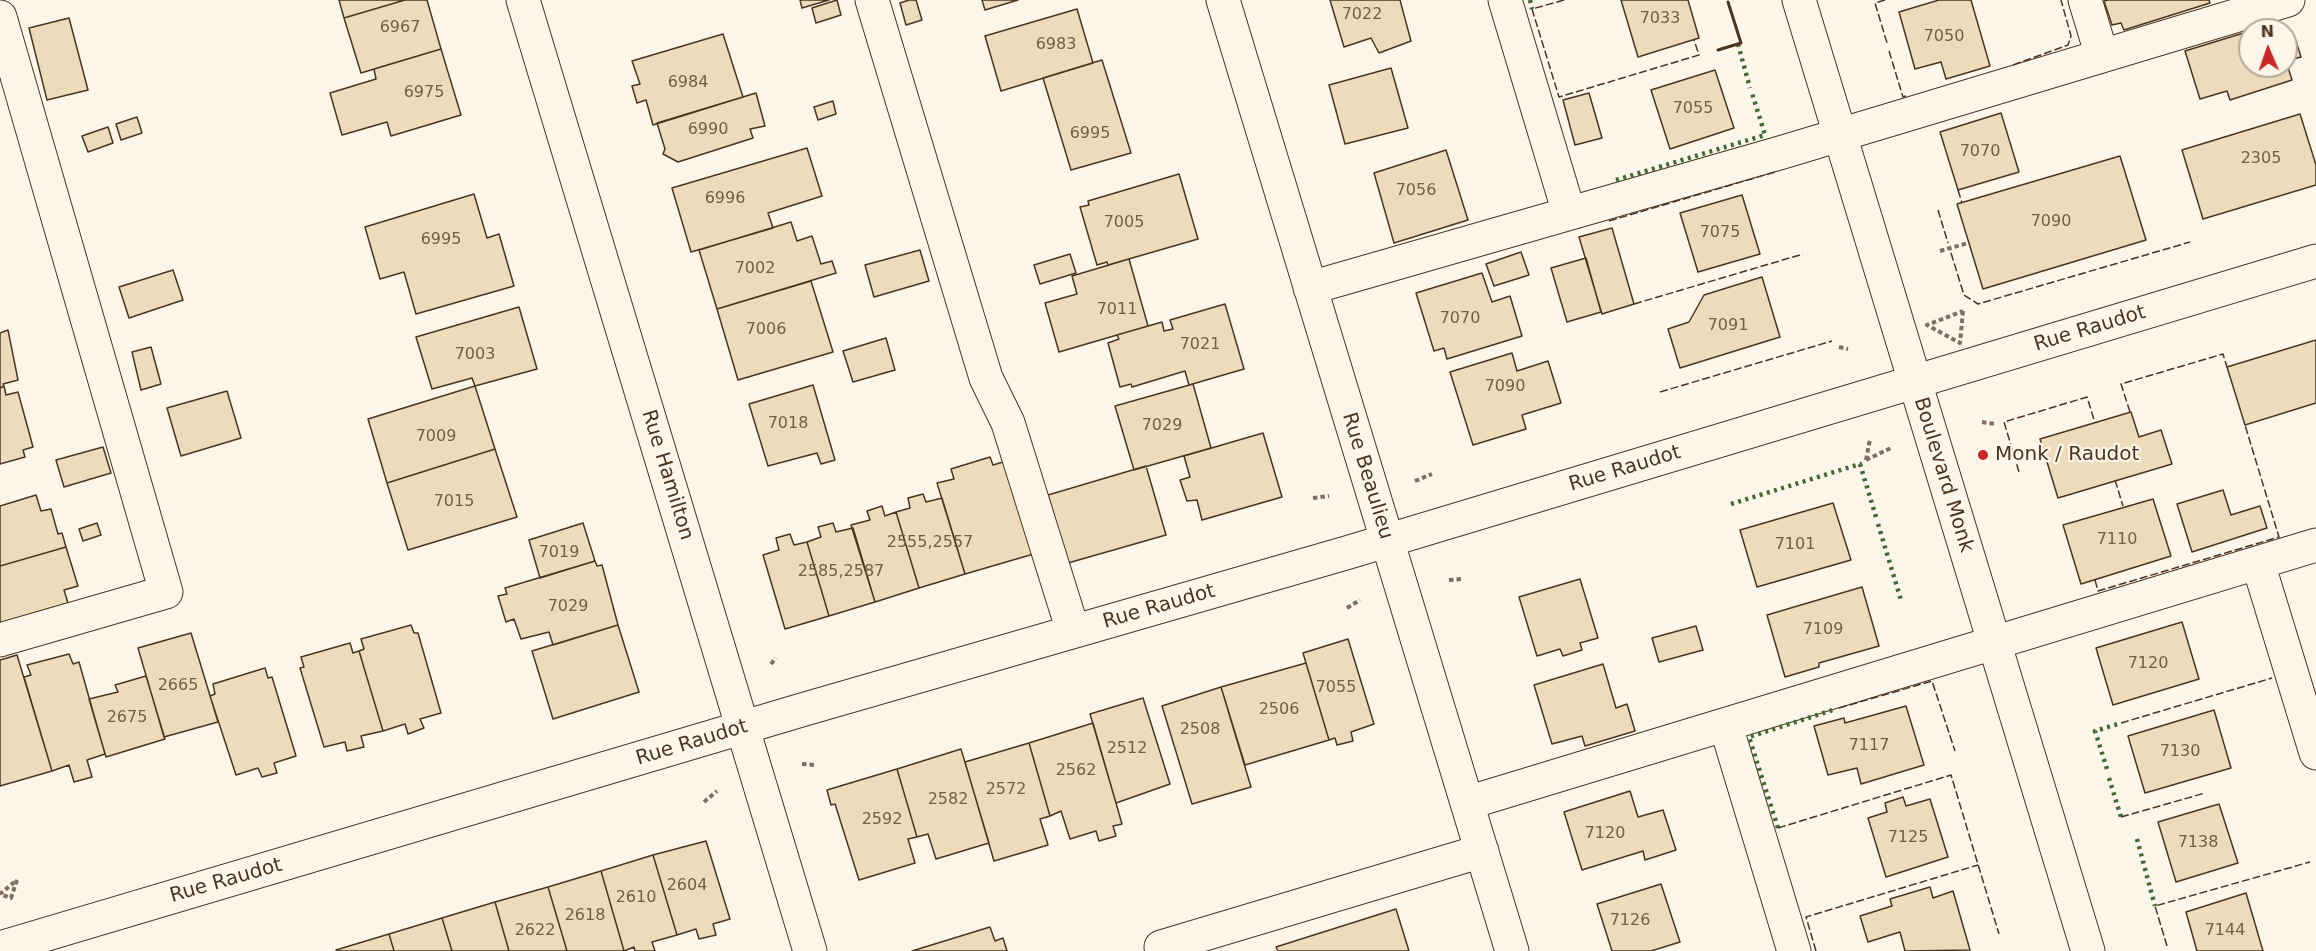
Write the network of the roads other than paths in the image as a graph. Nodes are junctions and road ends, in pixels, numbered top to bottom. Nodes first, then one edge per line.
1 (523, 0) edge
2 (872, 0) edge
3 (1223, 0) edge
4 (1505, 0) edge
5 (1799, 0) edge
6 (2085, 0) edge
7 (2288, 0) edge
8 (0, 17) edge
9 (2102, 56) junction
10 (1840, 134) junction
11 (1569, 213) junction
12 (2316, 261) edge
13 (1310, 288) junction
14 (1915, 382) junction
15 (1386, 541) junction
16 (2316, 545) edge
17 (2258, 562) junction
18 (1073, 631) junction
19 (0, 640) edge
20 (1994, 643) junction
21 (1726, 726) junction
22 (743, 727) junction
23 (2316, 753) edge
24 (1467, 803) junction
25 (1482, 851) junction
26 (0, 948) edge
27 (810, 951) edge
28 (1162, 951) edge
29 (1512, 951) edge
30 (1794, 951) edge
31 (2088, 951) edge

1 - 22 street, Rue Hamilton
2 - 18 street
3 - 13 street, Rue Beaulieu
4 - 11 street
5 - 10 street, Boulevard Monk
6 - 9 street
7 - 9 street
8 - 19 street
9 - 10 street
10 - 11 street
10 - 14 street, Boulevard Monk
11 - 13 street
12 - 14 street, Rue Raudot
13 - 15 street, Rue Beaulieu
14 - 15 street, Rue Raudot
14 - 20 street, Boulevard Monk
15 - 18 street, Rue Raudot
15 - 24 street, Rue Beaulieu
16 - 17 street
17 - 20 street
17 - 23 street
18 - 22 street, Rue Raudot
20 - 21 street
20 - 31 street, Boulevard Monk
21 - 24 street
21 - 30 street
22 - 26 street, Rue Raudot
22 - 27 street, Rue Hamilton
24 - 25 street, Rue Beaulieu
25 - 28 street
25 - 29 street, Rue Beaulieu

